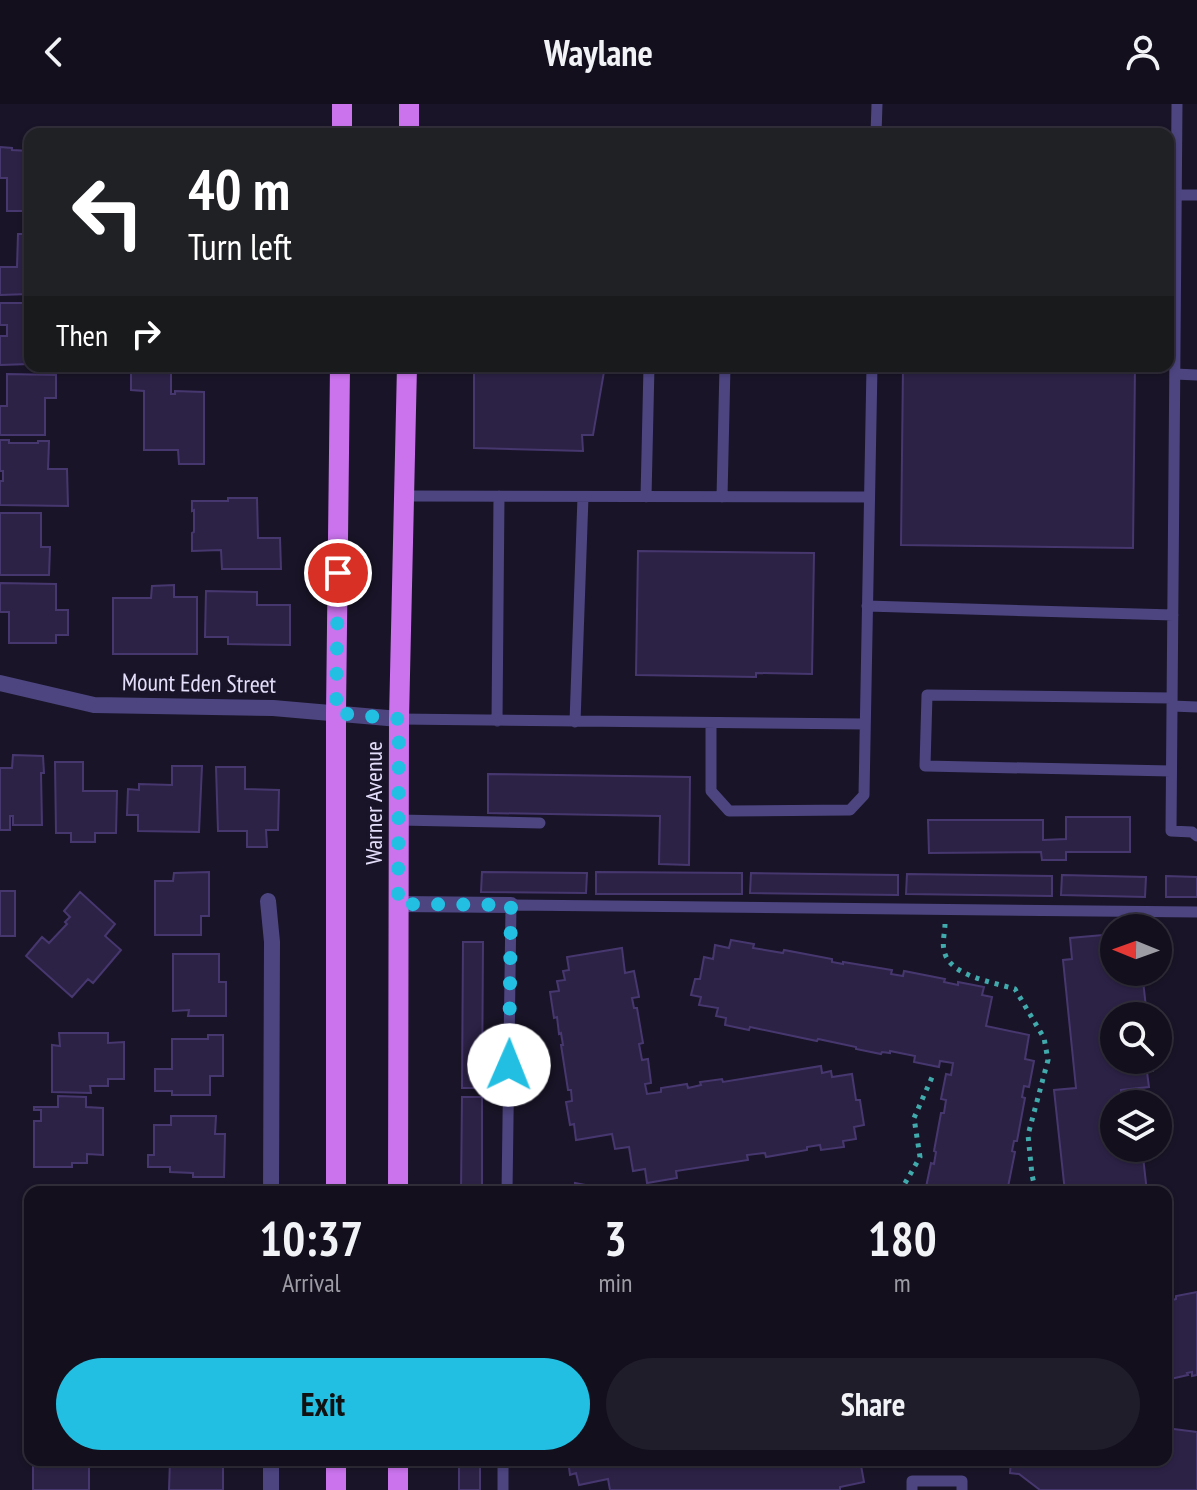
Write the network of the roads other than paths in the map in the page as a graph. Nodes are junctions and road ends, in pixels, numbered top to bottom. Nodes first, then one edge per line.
1 (342, 104) edge
2 (409, 104) edge
3 (877, 104) edge
4 (1177, 104) edge
5 (342, 128) edge
6 (409, 128) edge
7 (876, 128) edge
8 (1174, 159) edge
9 (1174, 195) edge
10 (1197, 195) edge
11 (1174, 341) edge
12 (340, 372) edge
13 (407, 372) edge
14 (649, 372) edge
15 (725, 372) edge
16 (872, 372) edge
17 (1175, 374) junction
18 (1197, 375) edge
19 (405, 496) junction
20 (499, 496) junction
21 (583, 497) junction
22 (646, 497) junction
23 (722, 497) junction
24 (869, 497) junction
25 (867, 606) junction
26 (1173, 615) junction
27 (0, 683) edge
28 (1172, 702) junction
29 (1197, 707) edge
30 (336, 713) junction
31 (399, 719) junction
32 (497, 721) junction
33 (575, 722) junction
34 (711, 724) junction
35 (865, 724) junction
36 (1171, 771) junction
37 (399, 820) junction
38 (540, 823) dead end
39 (1197, 836) edge
40 (268, 901) dead end
41 (398, 904) junction
42 (511, 905) junction
43 (1197, 912) edge
44 (271, 1186) edge
45 (336, 1186) edge
46 (398, 1186) edge
47 (507, 1186) edge
48 (271, 1466) edge
49 (336, 1466) edge
50 (398, 1466) edge
51 (503, 1466) edge
52 (271, 1490) edge
53 (336, 1490) edge
54 (398, 1490) edge
55 (503, 1490) edge
56 (912, 1490) edge
57 (962, 1490) edge

1 - 5 main road
2 - 6 main road
3 - 7 lane
4 - 8 lane
9 - 10 lane
11 - 17 lane
12 - 30 main road, Warner Avenue
13 - 19 main road, Warner Avenue
14 - 22 lane
15 - 23 lane
16 - 24 lane
17 - 18 lane
17 - 26 lane
19 - 20 lane
19 - 31 main road, Warner Avenue
20 - 21 lane
20 - 32 lane
21 - 22 lane
21 - 33 lane
22 - 23 lane
23 - 24 lane
24 - 25 lane
25 - 26 lane
25 - 35 lane
26 - 28 lane
27 - 30 street, Mount Eden Street
28 - 29 lane
28 - 36 lane
28 - 36 lane
30 - 31 street, Mount Eden Street
30 - 45 main road, Warner Avenue
31 - 32 lane
31 - 37 main road, Warner Avenue
32 - 33 lane
33 - 34 lane
34 - 35 lane
34 - 35 lane
36 - 39 lane
37 - 38 lane
37 - 41 main road, Warner Avenue
40 - 44 street
41 - 42 street
41 - 46 main road, Warner Avenue
42 - 43 lane
42 - 47 lane
48 - 52 street
49 - 53 main road
50 - 54 main road
51 - 55 lane
56 - 57 lane

